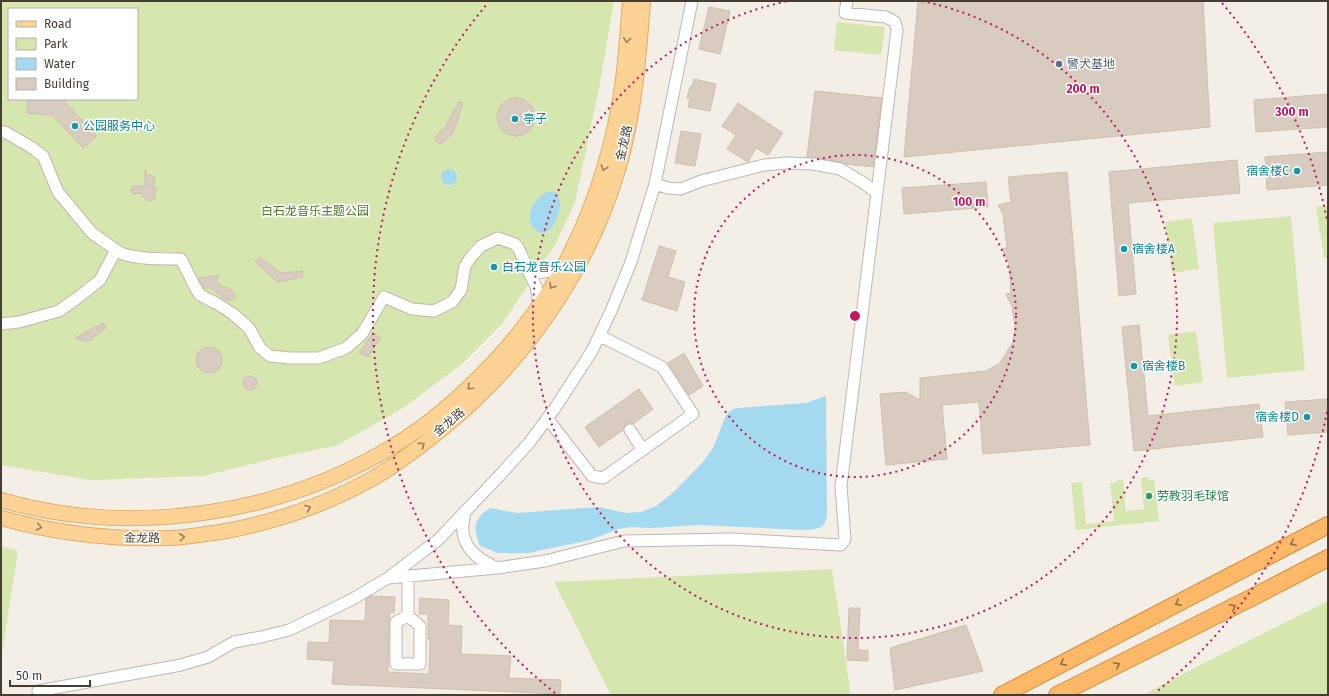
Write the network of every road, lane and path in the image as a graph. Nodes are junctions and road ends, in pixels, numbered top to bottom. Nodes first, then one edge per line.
1 (630, 1) edge
2 (643, 1) edge
3 (692, 1) edge
4 (847, 1) edge
5 (1, 132) edge
6 (655, 184) junction
7 (877, 193) junction
8 (116, 250) junction
9 (565, 262) junction
10 (528, 273) junction
11 (538, 307) junction
12 (1, 324) edge
13 (600, 336) junction
14 (547, 418) junction
15 (630, 430) dead end
16 (643, 450) junction
17 (1, 500) edge
18 (465, 511) junction
19 (1, 518) edge
20 (1328, 525) edge
21 (1328, 558) edge
22 (497, 568) junction
23 (408, 576) junction
24 (388, 578) junction
25 (408, 616) dead end
26 (38, 691) dead end
27 (1002, 695) edge
28 (1057, 695) edge

1 -> 9 main road, 金龙路
19 -> 2 main road, 金龙路
3 - 6 lane
4 - 7 lane
5 - 8 lane
6 - 7 lane
6 - 13 lane
7 - 22 lane
8 - 10 lane
8 - 12 lane
9 - 10 lane
9 -> 11 main road, 金龙路
10 - 11 lane
11 -> 17 main road, 金龙路
13 - 14 lane
13 - 16 lane
14 - 16 lane
14 - 18 lane
15 - 16 lane
18 - 22 lane
18 - 24 lane
20 -> 27 highway
28 -> 21 highway
22 - 23 lane
23 - 24 lane
23 - 25 lane
24 - 26 lane

